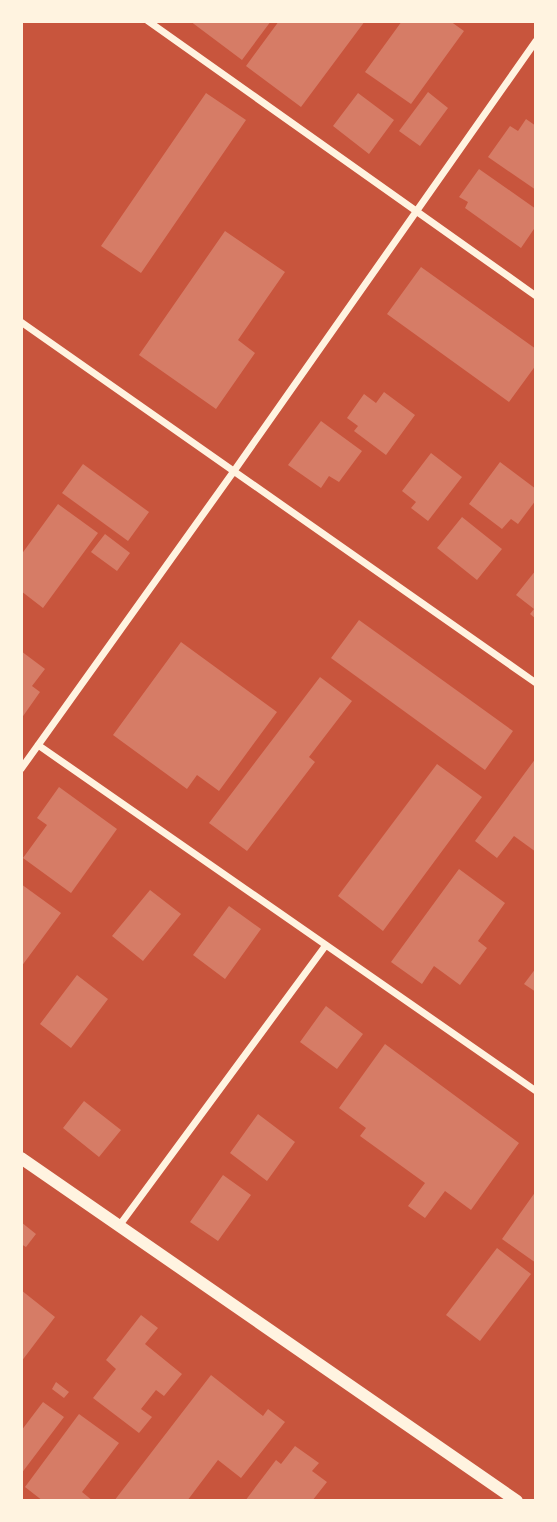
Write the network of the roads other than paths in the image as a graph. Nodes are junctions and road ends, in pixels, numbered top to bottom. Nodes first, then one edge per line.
1 (148, 21) edge
2 (536, 41) edge
3 (416, 209) junction
4 (536, 296) edge
5 (21, 322) edge
6 (234, 471) junction
7 (536, 683) edge
8 (38, 745) junction
9 (21, 769) edge
10 (326, 945) junction
11 (536, 1091) edge
12 (21, 1158) edge
13 (119, 1226) junction
14 (517, 1501) edge

1 - 3 street
2 - 3 street
3 - 4 street
3 - 6 street
5 - 6 street
6 - 7 street
6 - 8 street
8 - 9 street
8 - 10 street
10 - 11 street
10 - 13 street
12 - 13 street
13 - 14 street

